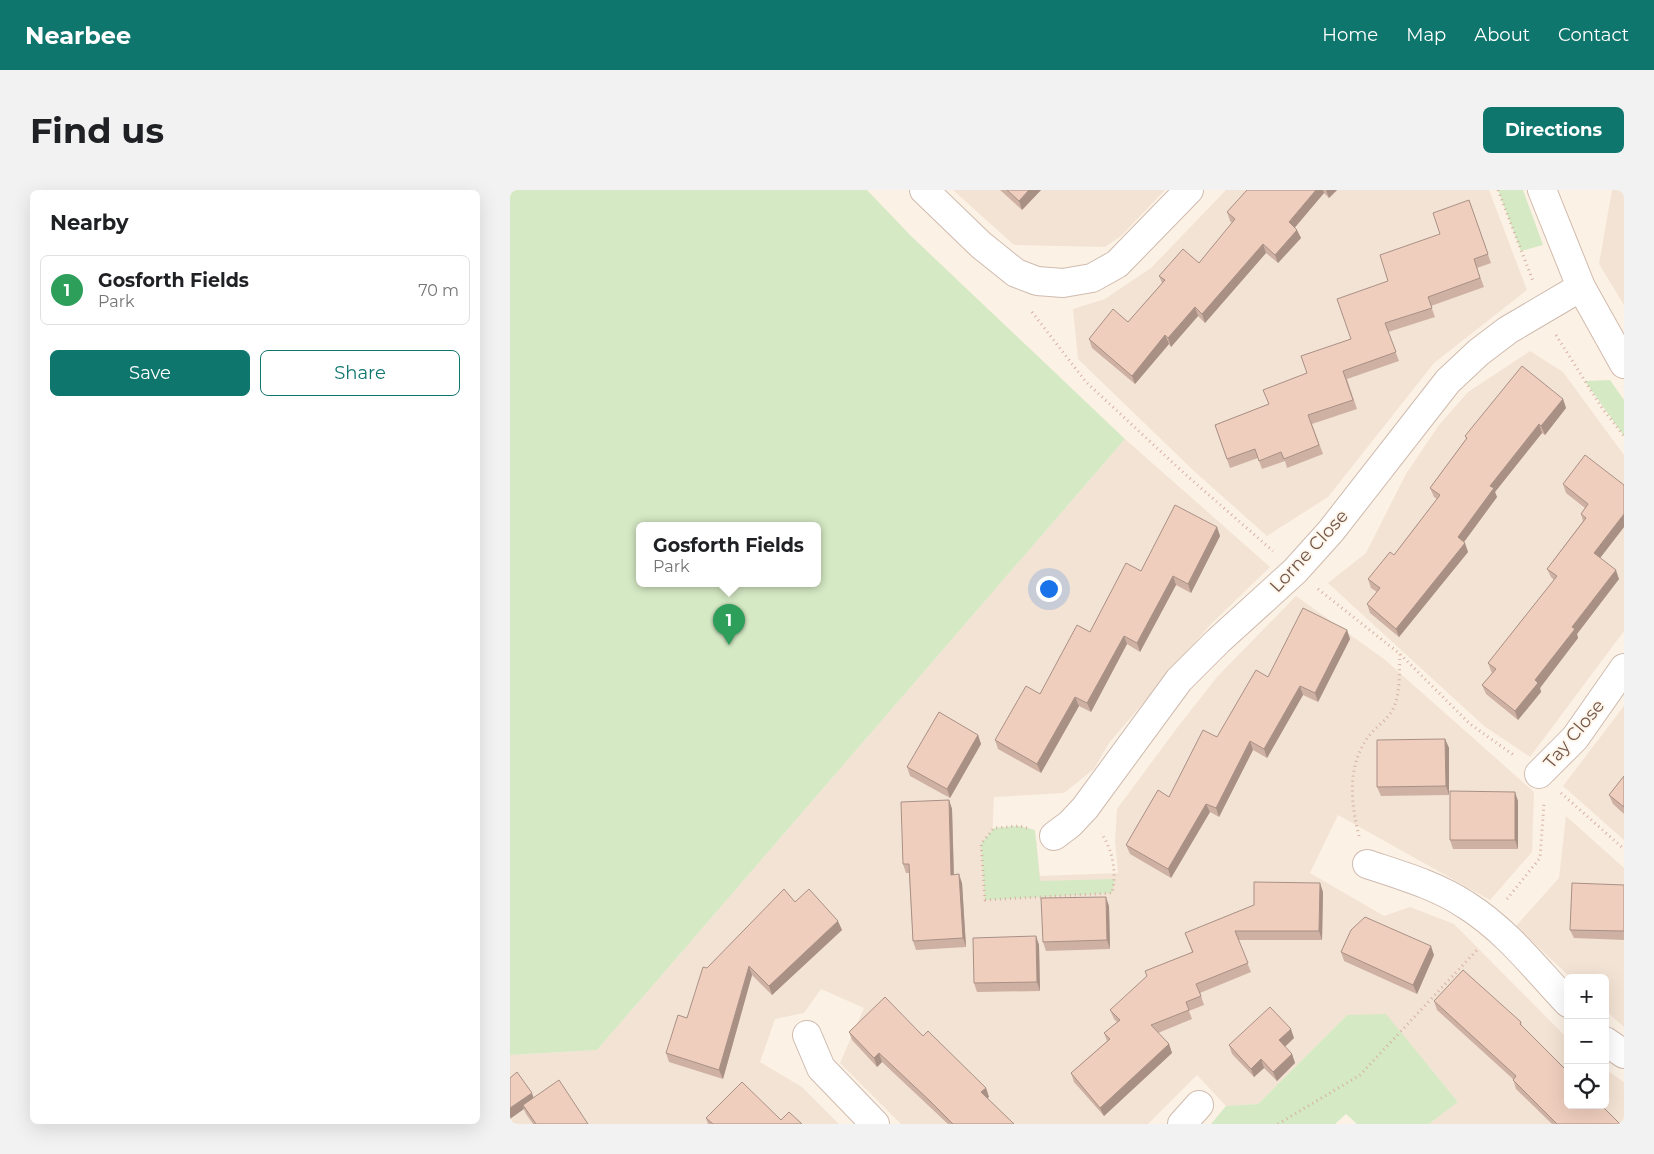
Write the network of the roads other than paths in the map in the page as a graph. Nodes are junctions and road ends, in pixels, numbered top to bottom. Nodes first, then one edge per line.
1 (924, 190) edge
2 (1189, 190) edge
3 (1542, 190) edge
4 (1582, 287) junction
5 (1624, 364) edge
6 (1624, 668) edge
7 (1542, 786) road end
8 (1054, 836) dead end
9 (1367, 864) road end
10 (1564, 999) edge
11 (807, 1035) dead end
12 (1609, 1044) edge
13 (1624, 1054) edge
14 (874, 1124) edge

1 - 2 street
3 - 4 street
4 - 5 street
4 - 8 street, Lorne Close
6 - 7 street, Tay Close
9 - 10 street
11 - 14 street
12 - 13 street

